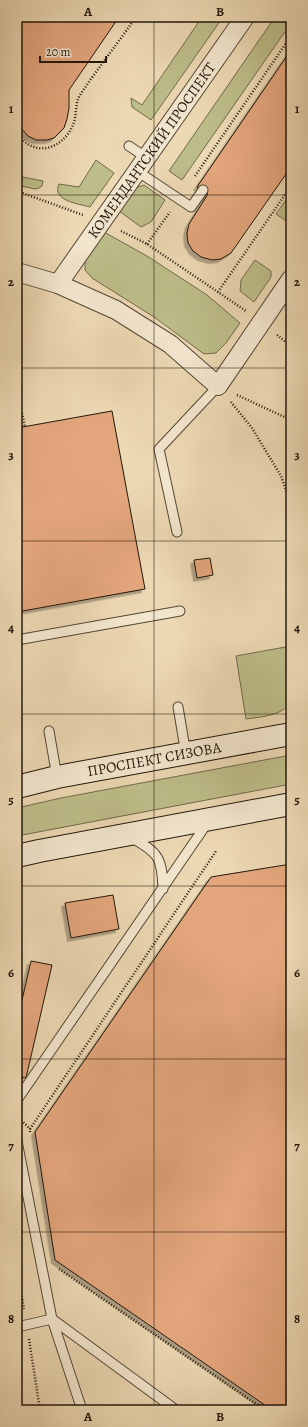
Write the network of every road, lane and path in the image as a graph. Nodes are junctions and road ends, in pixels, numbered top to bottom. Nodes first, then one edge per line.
1 (136, 17) edge
2 (245, 17) edge
3 (291, 36) edge
4 (17, 134) edge
5 (129, 146) dead end
6 (142, 165) junction
7 (291, 186) edge
8 (203, 190) dead end
9 (17, 191) edge
10 (179, 199) junction
11 (102, 222) junction
12 (147, 244) junction
13 (17, 272) edge
14 (291, 279) edge
15 (58, 284) junction
16 (218, 292) junction
17 (261, 322) junction
18 (218, 386) junction
19 (22, 413) dead end
20 (291, 420) edge
21 (25, 427) dead end
22 (291, 504) edge
23 (177, 532) dead end
24 (180, 611) dead end
25 (17, 640) edge
26 (178, 707) dead end
27 (49, 731) dead end
28 (287, 731) edge
29 (186, 754) junction
30 (57, 777) junction
31 (17, 787) edge
32 (291, 804) edge
33 (210, 819) junction
34 (127, 835) junction
35 (216, 851) dead end
36 (17, 856) edge
37 (163, 889) junction
38 (17, 1100) edge
39 (17, 1116) edge
40 (30, 1129) junction
41 (31, 1136) dead end
42 (17, 1141) edge
43 (57, 1268) dead end
44 (52, 1320) junction
45 (17, 1327) edge
46 (82, 1410) edge
47 (176, 1410) edge
48 (265, 1410) edge

1 - 4 path
2 - 6 street, КОМЕНДАНТСКИЙ ПРОСПЕКТ
3 - 10 path
5 - 6 lane
6 - 10 lane
6 - 11 street, КОМЕНДАНТСКИЙ ПРОСПЕКТ
7 - 16 path
8 - 10 lane
9 - 11 path
10 - 12 path
11 - 12 path
11 - 15 street, КОМЕНДАНТСКИЙ ПРОСПЕКТ
12 - 16 path
13 - 15 street
14 - 17 street
15 - 18 street
16 - 17 path
17 - 18 street
18 - 20 path
18 - 22 path
18 - 23 lane
19 - 21 path
24 - 25 lane
26 - 29 lane
27 - 30 lane
28 - 29 street, ПРОСПЕКТ СИЗОВА
29 - 30 street, ПРОСПЕКТ СИЗОВА
30 - 31 street, ПРОСПЕКТ СИЗОВА
32 - 33 street
33 - 34 street
33 - 37 lane
34 - 36 street
34 - 37 lane
35 - 40 path
37 - 38 lane
39 - 40 path
40 - 41 path
42 - 44 lane
43 - 48 path
44 - 45 lane
44 - 46 lane
44 - 47 lane

